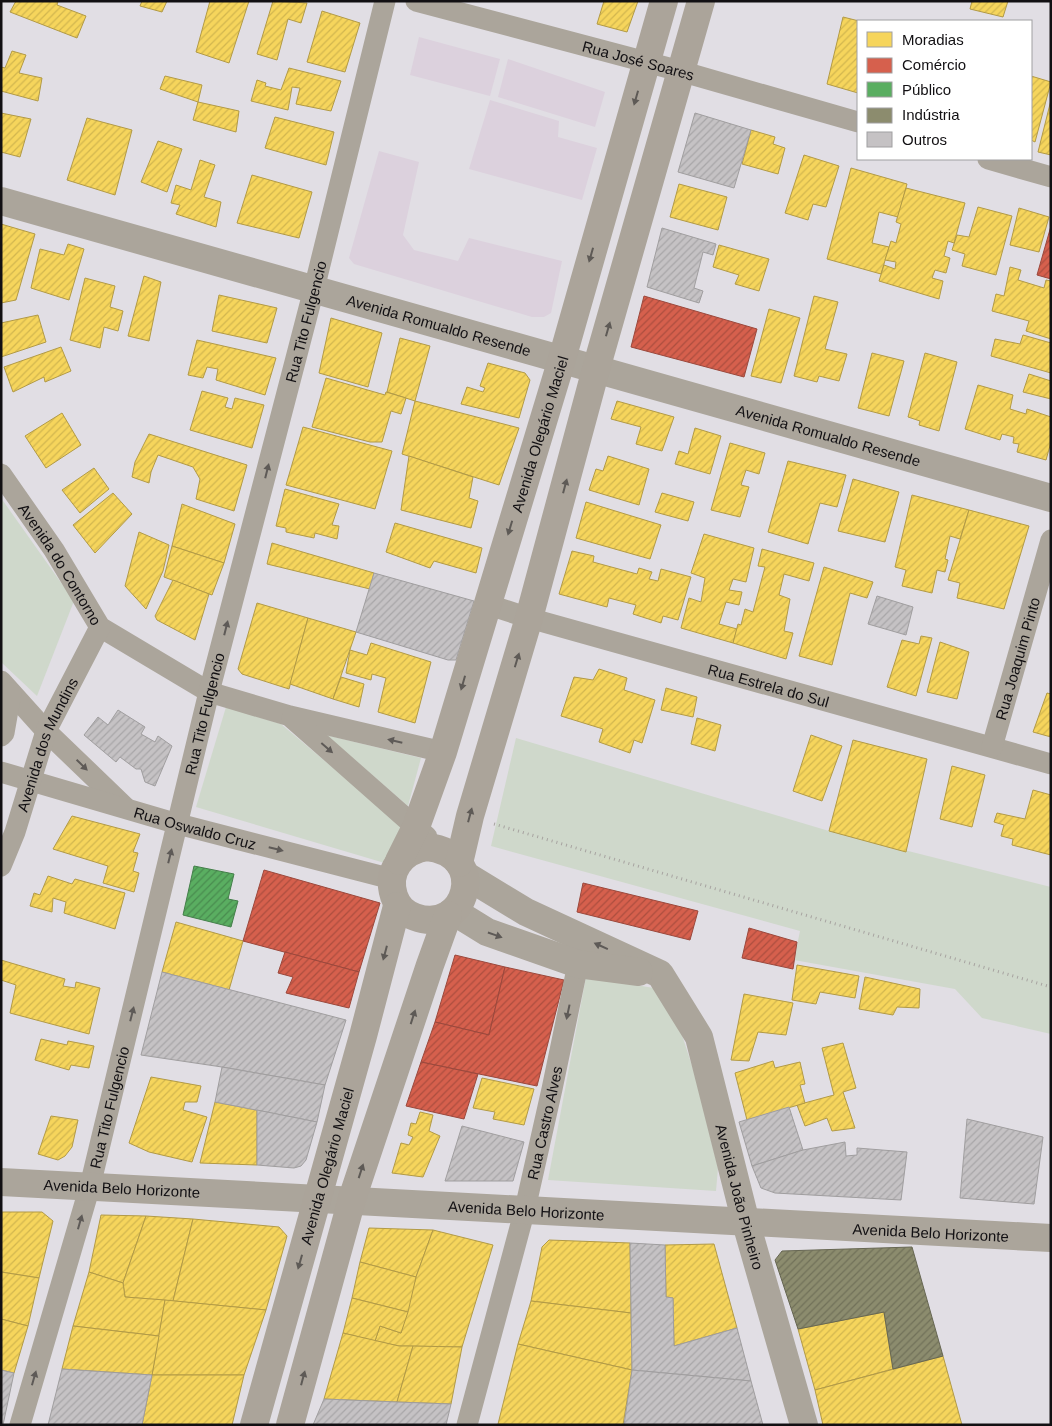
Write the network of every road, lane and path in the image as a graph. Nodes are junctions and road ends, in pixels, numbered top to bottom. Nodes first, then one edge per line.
1 (385, 1) edge
2 (416, 1) edge
3 (664, 1) edge
4 (701, 1) edge
5 (646, 62) junction
6 (680, 71) junction
7 (857, 122) edge
8 (992, 160) edge
9 (1051, 177) edge
10 (1, 201) edge
11 (314, 289) junction
12 (562, 359) junction
13 (596, 369) junction
14 (1, 474) edge
15 (1051, 498) edge
16 (1051, 540) edge
17 (486, 604) junction
18 (530, 618) junction
19 (100, 627) junction
20 (6, 687) edge
21 (210, 692) junction
22 (290, 716) junction
23 (46, 731) junction
24 (1, 736) edge
25 (992, 747) junction
26 (443, 752) junction
27 (1051, 764) edge
28 (1, 772) edge
29 (32, 780) junction
30 (129, 811) junction
31 (470, 816) junction
32 (178, 824) junction
33 (416, 827) junction
34 (454, 862) junction
35 (1, 866) edge
36 (396, 870) junction
37 (398, 906) junction
38 (450, 913) junction
39 (578, 964) junction
40 (660, 974) junction
41 (1051, 987) edge
42 (1, 1182) edge
43 (90, 1186) junction
44 (318, 1197) junction
45 (352, 1199) junction
46 (525, 1209) junction
47 (746, 1223) junction
48 (1051, 1238) edge
49 (20, 1425) edge
50 (254, 1425) edge
51 (290, 1425) edge
52 (466, 1425) edge
53 (804, 1425) edge

1 - 11 street, Rua Tito Fulgencio
2 - 5 street, Rua José Soares
3 - 5 main road, Avenida Olegário Maciel
4 - 6 main road
5 - 6 street, Rua José Soares
5 -> 12 main road, Avenida Olegário Maciel
6 - 7 street, Rua José Soares
13 -> 6 main road
8 - 9 street
10 - 11 street, Avenida Romualdo Resende
11 - 12 street, Avenida Romualdo Resende
21 -> 11 street, Rua Tito Fulgencio
12 - 13 street, Avenida Romualdo Resende
12 -> 17 main road, Avenida Olegário Maciel
13 - 15 street, Avenida Romualdo Resende
18 -> 13 main road
14 - 19 street, Avenida do Contorno
16 - 25 street, Rua Joaquim Pinto
17 - 18 street, Rua Estrela do Sul
17 -> 26 main road, Avenida Olegário Maciel
18 - 25 street, Rua Estrela do Sul
31 -> 18 main road
19 - 21 street, Avenida do Contorno
19 - 23 street, Avenida dos Mundins
20 - 23 street
20 - 24 street
21 - 22 street, Avenida do Contorno
21 - 32 street, Rua Tito Fulgencio
26 -> 22 street, Avenida do Contorno
22 -> 33 street, Avenida do Contorno
23 - 29 street, Avenida dos Mundins
23 -> 30 street
25 - 27 street, Rua Estrela do Sul
26 - 33 main road, Avenida Olegário Maciel
28 - 29 street, Rua Oswaldo Cruz
29 - 30 street, Rua Oswaldo Cruz
29 - 35 street, Avenida dos Mundins
30 - 32 street, Rua Oswaldo Cruz
31 - 34 main road
31 - 41 path
32 -> 36 street, Rua Oswaldo Cruz
43 -> 32 street, Rua Tito Fulgencio
33 - 34 street, Avenida do Contorno
33 - 36 main road, Avenida Olegário Maciel
34 - 36 main road
34 - 38 main road
40 -> 34 street
36 - 37 main road
37 - 38 main road
37 -> 44 main road, Avenida Olegário Maciel
38 -> 39 street
45 -> 38 main road
39 - 40 street
39 -> 46 street, Rua Castro Alves
40 - 47 street, Avenida João Pinheiro
42 - 43 street, Avenida Belo Horizonte
43 - 44 street, Avenida Belo Horizonte
49 -> 43 street, Rua Tito Fulgencio
44 - 45 street, Avenida Belo Horizonte
44 -> 50 main road, Avenida Olegário Maciel
45 - 46 street, Avenida Belo Horizonte
51 -> 45 main road
46 - 47 street, Avenida Belo Horizonte
46 - 52 street, Rua Castro Alves
47 - 48 street, Avenida Belo Horizonte
47 - 53 street, Avenida João Pinheiro

